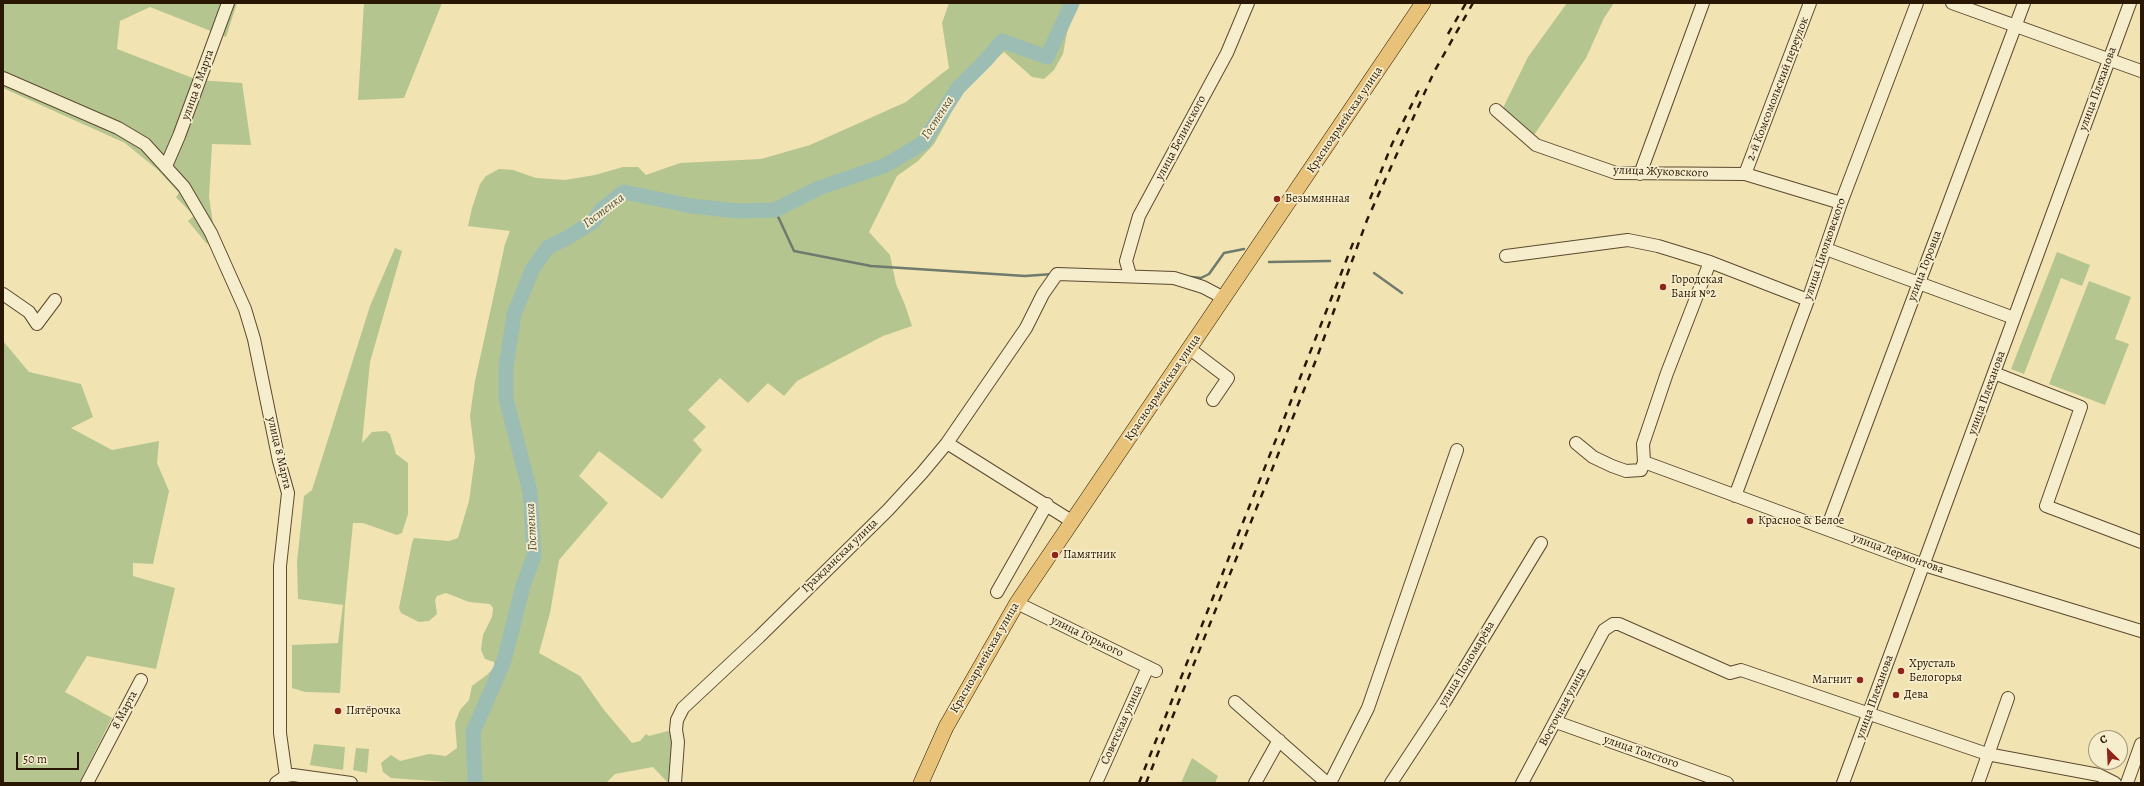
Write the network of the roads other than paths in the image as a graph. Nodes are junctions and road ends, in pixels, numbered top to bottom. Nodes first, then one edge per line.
1 (228, 3) edge
2 (1248, 3) edge
3 (1423, 3) edge
4 (1702, 3) edge
5 (1810, 3) edge
6 (1917, 3) edge
7 (1952, 3) edge
8 (2024, 3) edge
9 (2130, 3) edge
10 (2015, 27) junction
11 (2109, 60) junction
12 (2141, 72) edge
13 (3, 78) edge
14 (1496, 110) dead end
15 (166, 166) junction
16 (1640, 174) junction
17 (1745, 174) junction
18 (1840, 203) junction
19 (1826, 249) junction
20 (1506, 256) dead end
21 (1710, 262) junction
22 (1130, 275) junction
23 (1918, 283) junction
24 (3, 294) edge
25 (1224, 298) junction
26 (55, 300) dead end
27 (1808, 300) junction
28 (2014, 318) junction
29 (1190, 349) junction
30 (1994, 373) junction
31 (1213, 400) dead end
32 (947, 443) junction
33 (1576, 443) dead end
34 (1457, 450) dead end
35 (1644, 462) junction
36 (1735, 496) junction
37 (1047, 504) junction
38 (1073, 522) junction
39 (1827, 528) junction
40 (2141, 542) edge
41 (1541, 543) dead end
42 (1924, 565) junction
43 (997, 592) dead end
44 (1017, 603) junction
45 (2141, 631) edge
46 (1152, 669) joint
47 (141, 680) dead end
48 (2008, 698) dead end
49 (1235, 702) dead end
50 (1869, 713) junction
51 (1556, 722) junction
52 (1279, 740) junction
53 (2141, 744) edge
54 (1987, 754) junction
55 (281, 780) edge
56 (87, 783) edge
57 (351, 783) edge
58 (675, 783) edge
59 (921, 783) edge
60 (1096, 783) edge
61 (1255, 783) edge
62 (1327, 783) edge
63 (1330, 783) edge
64 (1391, 783) edge
65 (1522, 783) edge
66 (1727, 783) edge
67 (1843, 783) edge
68 (1978, 783) edge
69 (2115, 783) edge
70 (2127, 783) edge

1 - 15 street, улица 8 Марта
2 - 22 street, улица Белинского
3 - 25 main road, Красноармейская улица
4 - 16 street
5 - 17 street, 2-й Комсомольский переулок
6 - 18 street, улица Циолковского
7 - 10 street
8 - 10 street, улица Горовца
9 - 11 street, улица Плеханова
10 - 11 street
10 - 23 street, улица Горовца
11 - 12 street
11 - 28 street, улица Плеханова
13 - 15 street, улица 8 Марта
14 - 16 street, улица Жуковского
15 - 55 street, улица 8 Марта
16 - 17 street, улица Жуковского
17 - 18 street, улица Жуковского
18 - 19 street, улица Циолковского
19 - 23 street
19 - 27 street, улица Циолковского
20 - 21 street
21 - 27 street
21 - 35 street
22 - 25 street
22 - 32 street, Гражданская улица
23 - 28 street
23 - 39 street, улица Горовца
24 - 26 street
25 - 29 main road, Красноармейская улица
27 - 36 street, улица Циолковского
28 - 30 street, улица Плеханова
29 - 31 street
29 - 38 main road, Красноармейская улица
30 - 40 street
30 - 42 street, улица Плеханова
32 - 37 street
32 - 58 street, Гражданская улица
33 - 35 street
34 - 63 street
35 - 36 street, улица Лермонтова
36 - 39 street, улица Лермонтова
37 - 38 street
37 - 43 street
38 - 44 main road, Красноармейская улица
39 - 42 street, улица Лермонтова
41 - 64 street, улица Пономарёва
42 - 45 street, улица Лермонтова
42 - 50 street, улица Плеханова
44 - 46 street, улица Горького
44 - 59 main road, Красноармейская улица
46 - 60 street, Советская улица
47 - 56 street, 8 Марта
48 - 54 street
49 - 52 street
50 - 51 street, Восточная улица
50 - 54 street
50 - 67 street, улица Плеханова
51 - 65 street, Восточная улица
51 - 66 street, улица Толстого
52 - 61 street
52 - 62 street
53 - 70 street
54 - 68 street
54 - 69 street
55 - 57 street

